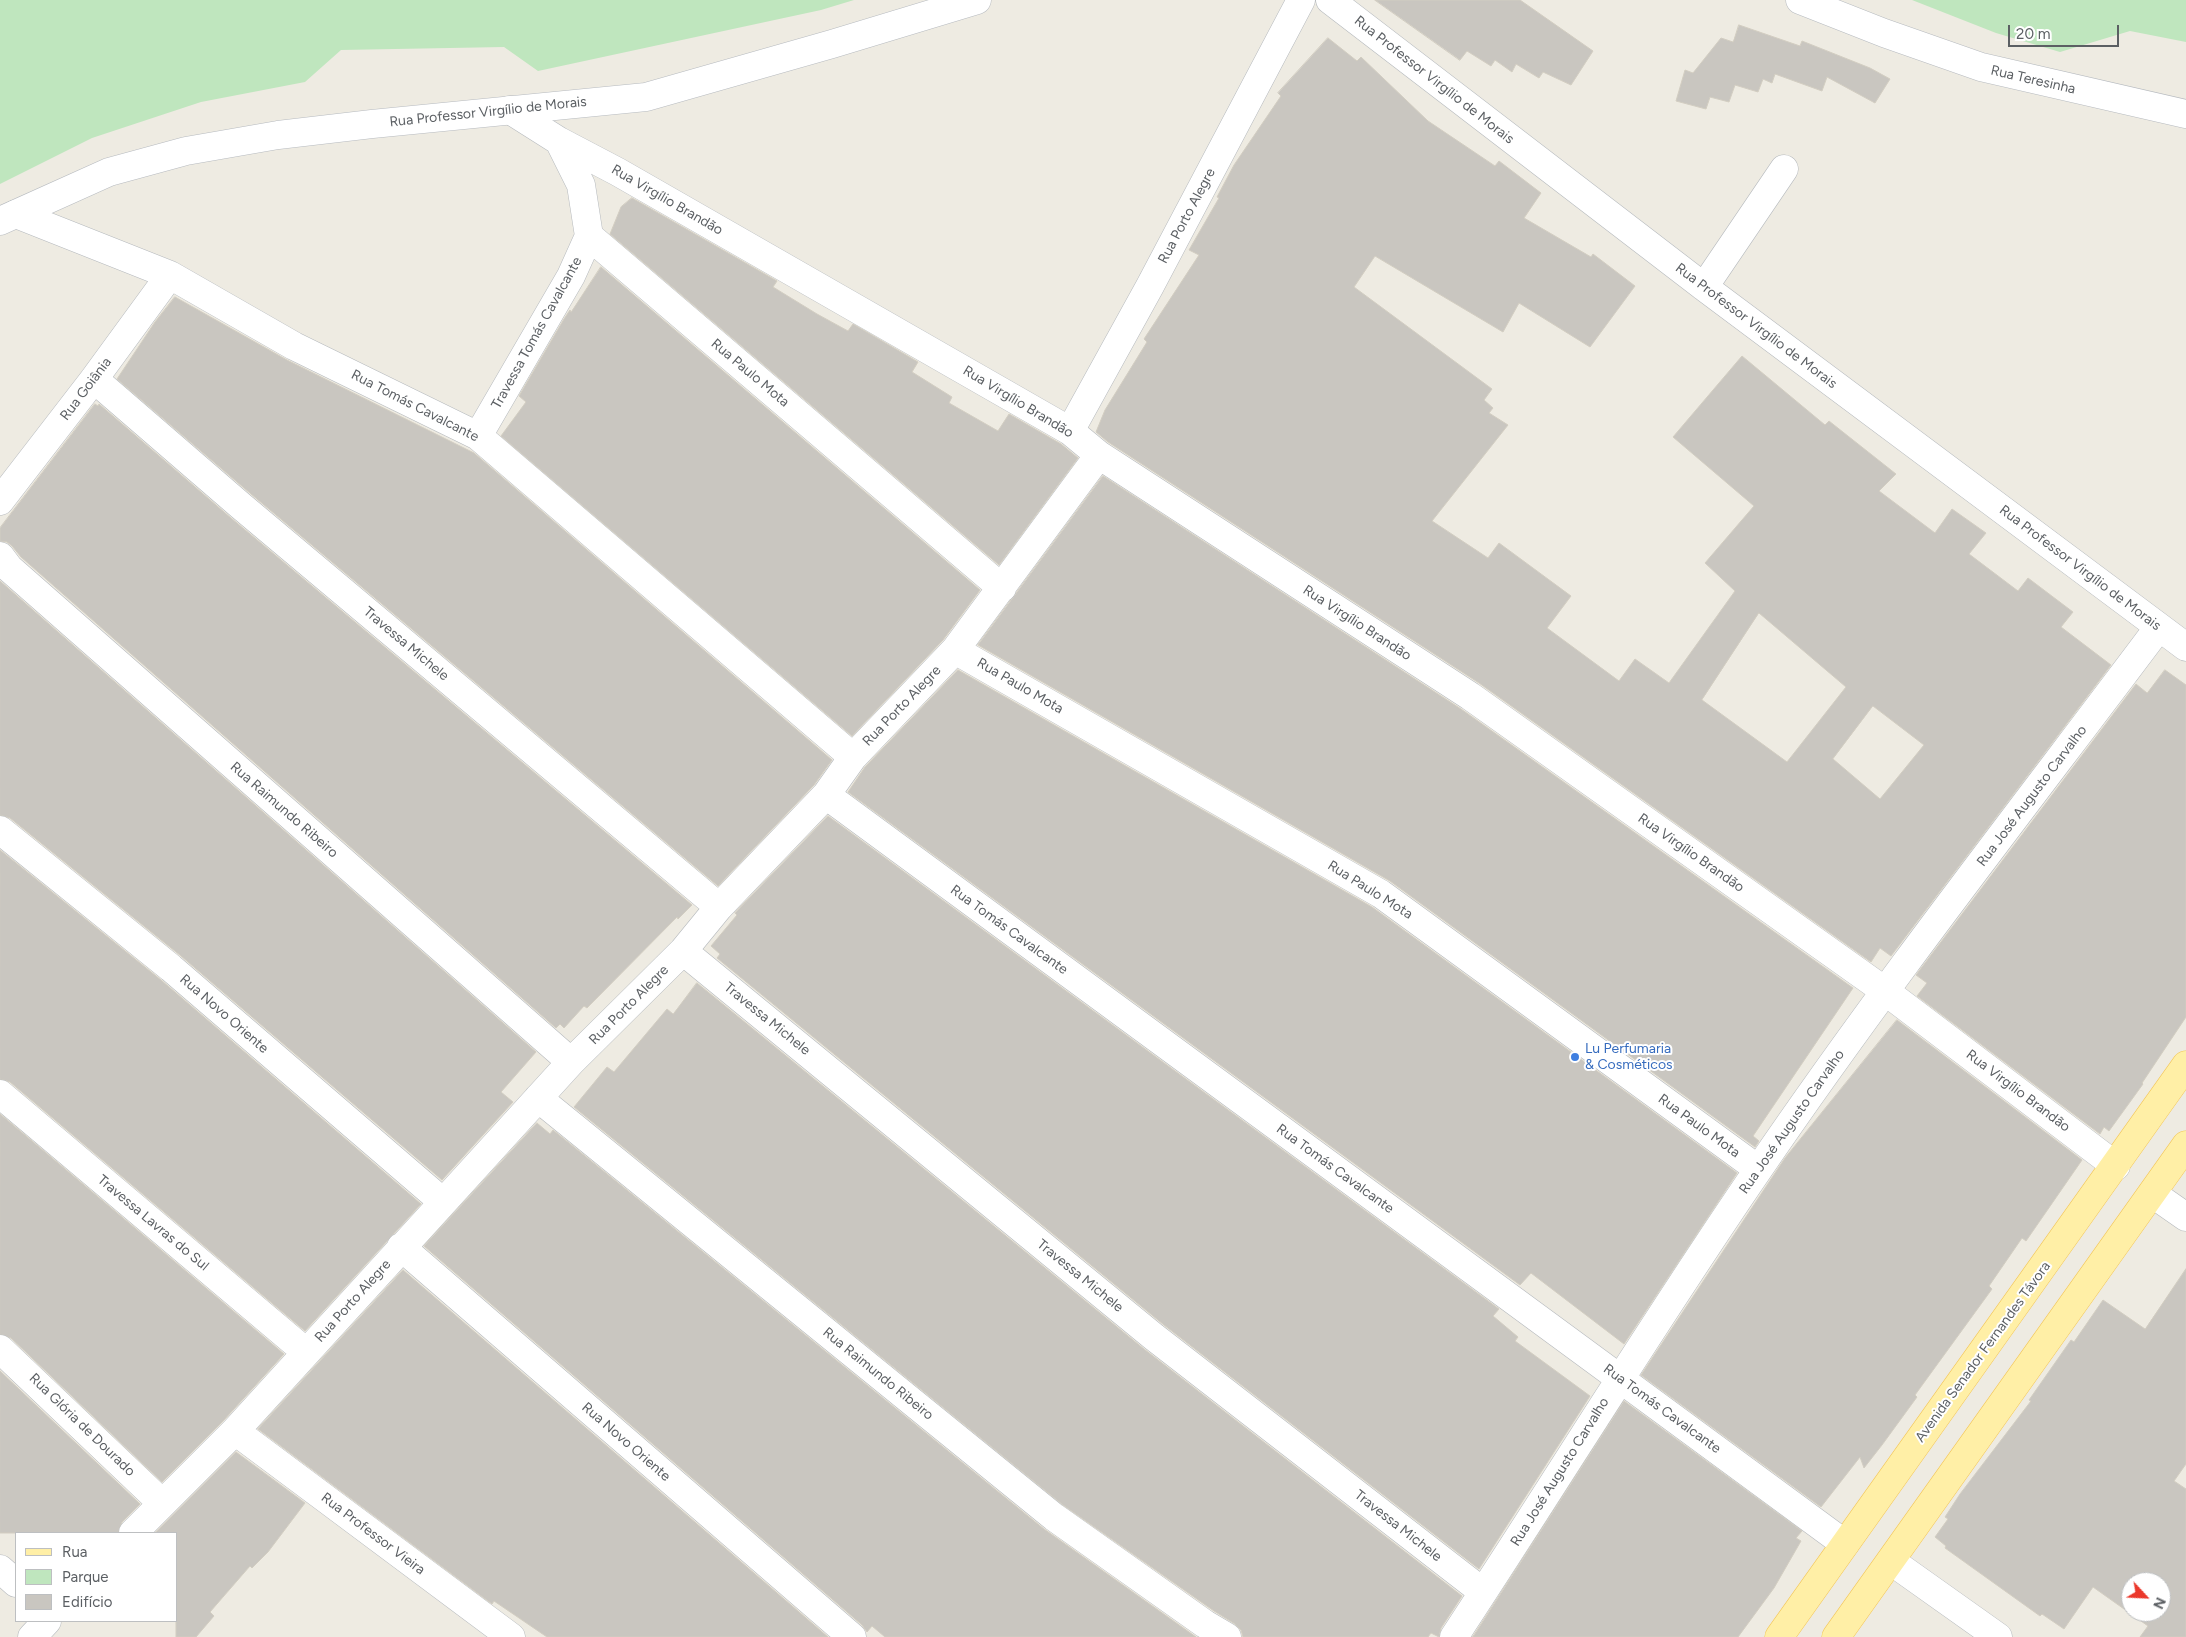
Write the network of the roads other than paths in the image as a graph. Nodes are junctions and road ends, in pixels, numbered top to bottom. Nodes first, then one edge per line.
1 (977, 0) edge
2 (1301, 0) edge
3 (1330, 0) edge
4 (1800, 0) edge
5 (510, 110) junction
6 (2186, 114) edge
7 (559, 141) junction
8 (1784, 169) dead end
9 (8, 217) edge
10 (589, 236) junction
11 (170, 275) junction
12 (1704, 287) junction
13 (94, 379) junction
14 (1070, 431) junction
15 (478, 436) junction
16 (1099, 455) junction
17 (0, 501) edge
18 (0, 556) edge
19 (1002, 588) junction
20 (2159, 627) junction
21 (2186, 647) edge
22 (955, 650) junction
23 (854, 757) junction
24 (826, 795) junction
25 (0, 830) edge
26 (720, 907) junction
27 (684, 950) junction
28 (1885, 990) junction
29 (571, 1062) junction
30 (2186, 1066) edge
31 (0, 1094) edge
32 (538, 1098) junction
33 (2186, 1145) edge
34 (2116, 1166) junction
35 (1758, 1169) junction
36 (2152, 1194) junction
37 (443, 1202) junction
38 (2186, 1218) edge
39 (401, 1247) junction
40 (0, 1349) edge
41 (306, 1352) junction
42 (1619, 1378) junction
43 (235, 1431) junction
44 (162, 1503) junction
45 (134, 1532) edge
46 (1845, 1544) junction
47 (1891, 1561) junction
48 (0, 1569) edge
49 (15, 1582) edge
50 (1483, 1592) junction
51 (46, 1622) edge
52 (32, 1637) edge
53 (511, 1637) edge
54 (852, 1637) edge
55 (1227, 1637) edge
56 (1454, 1637) edge
57 (1778, 1637) edge
58 (1836, 1637) edge
59 (1998, 1637) edge

1 - 5 street, Rua Professor Virgílio de Morais
2 - 14 street, Rua Porto Alegre
3 - 12 street, Rua Professor Virgílio de Morais
4 - 6 street, Rua Teresinha
5 - 7 street
5 - 9 street, Rua Professor Virgílio de Morais
7 - 10 street
7 - 14 street, Rua Virgílio Brandão
8 - 12 street
9 - 11 street, Rua Tomás Cavalcante
10 - 15 street, Travessa Tomás Cavalcante
10 - 19 street, Rua Paulo Mota
11 - 13 street, Rua Goiânia
11 - 15 street, Rua Tomás Cavalcante
12 - 20 street, Rua Professor Virgílio de Morais
13 - 17 street, Rua Goiânia
13 - 26 street, Travessa Michele
14 - 16 street, Rua Virgílio Brandão
15 - 23 street, Rua Tomás Cavalcante
16 - 19 street, Rua Porto Alegre
16 - 28 street, Rua Virgílio Brandão
18 - 29 street, Rua Raimundo Ribeiro
19 - 22 street, Rua Porto Alegre
20 - 21 street, Rua Professor Virgílio de Morais
20 - 28 street, Rua José Augusto Carvalho
22 - 23 street, Rua Porto Alegre
22 - 35 street, Rua Paulo Mota
23 - 24 street, Rua Porto Alegre
24 - 26 street, Rua Porto Alegre
24 - 42 street, Rua Tomás Cavalcante
25 - 37 street, Rua Novo Oriente
26 - 27 street, Rua Porto Alegre
27 - 29 street, Rua Porto Alegre
27 - 50 street, Travessa Michele
28 - 34 street, Rua Virgílio Brandão
28 - 35 street, Rua José Augusto Carvalho
29 - 32 street, Rua Porto Alegre
30 - 34 main road, Avenida Senador Fernandes Távora
31 - 41 street, Travessa Lavras do Sul
32 - 37 street, Rua Porto Alegre
32 - 55 street, Rua Raimundo Ribeiro
33 - 36 main road
34 - 46 main road, Avenida Senador Fernandes Távora
35 - 42 street, Rua José Augusto Carvalho
36 - 38 street
36 - 47 main road
37 - 39 street, Rua Porto Alegre
39 - 41 street, Rua Porto Alegre
39 - 54 street, Rua Novo Oriente
40 - 44 street, Rua Glória de Dourado
41 - 43 street, Rua Porto Alegre
42 - 46 street, Rua Tomás Cavalcante
42 - 50 street, Rua José Augusto Carvalho
43 - 44 street, Rua Porto Alegre
43 - 53 street, Rua Professor Vieira
44 - 45 street, Rua Porto Alegre
46 - 57 main road, Avenida Senador Fernandes Távora
47 - 58 main road
47 - 59 street
48 - 49 street
50 - 56 street, Rua José Augusto Carvalho
51 - 52 street

